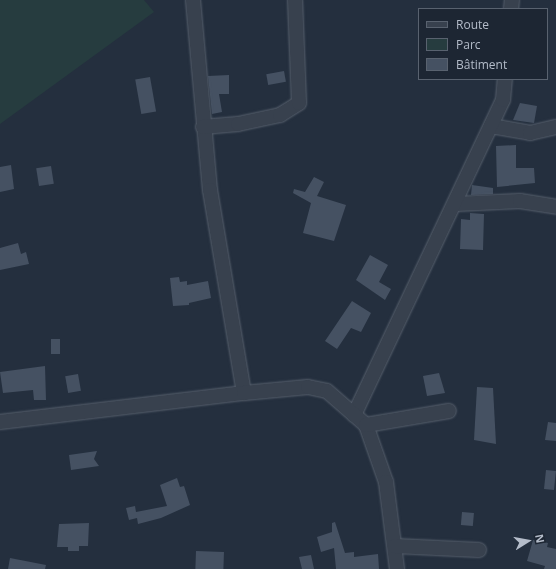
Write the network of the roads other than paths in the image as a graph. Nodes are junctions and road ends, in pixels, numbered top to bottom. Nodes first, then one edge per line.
1 (193, 0) edge
2 (295, 0) edge
3 (505, 80) edge
4 (491, 126) junction
5 (203, 127) junction
6 (556, 127) edge
7 (456, 204) junction
8 (556, 207) edge
9 (244, 393) junction
10 (449, 410) dead end
11 (354, 415) junction
12 (0, 422) edge
13 (366, 426) junction
14 (396, 546) junction
15 (479, 550) dead end
16 (397, 569) edge

1 - 5 street
2 - 5 street
3 - 4 street
4 - 6 street
4 - 7 street
5 - 9 street
7 - 8 street
7 - 11 street
9 - 11 street
9 - 12 street
10 - 13 street
11 - 13 street
13 - 14 street
14 - 15 street
14 - 16 street

